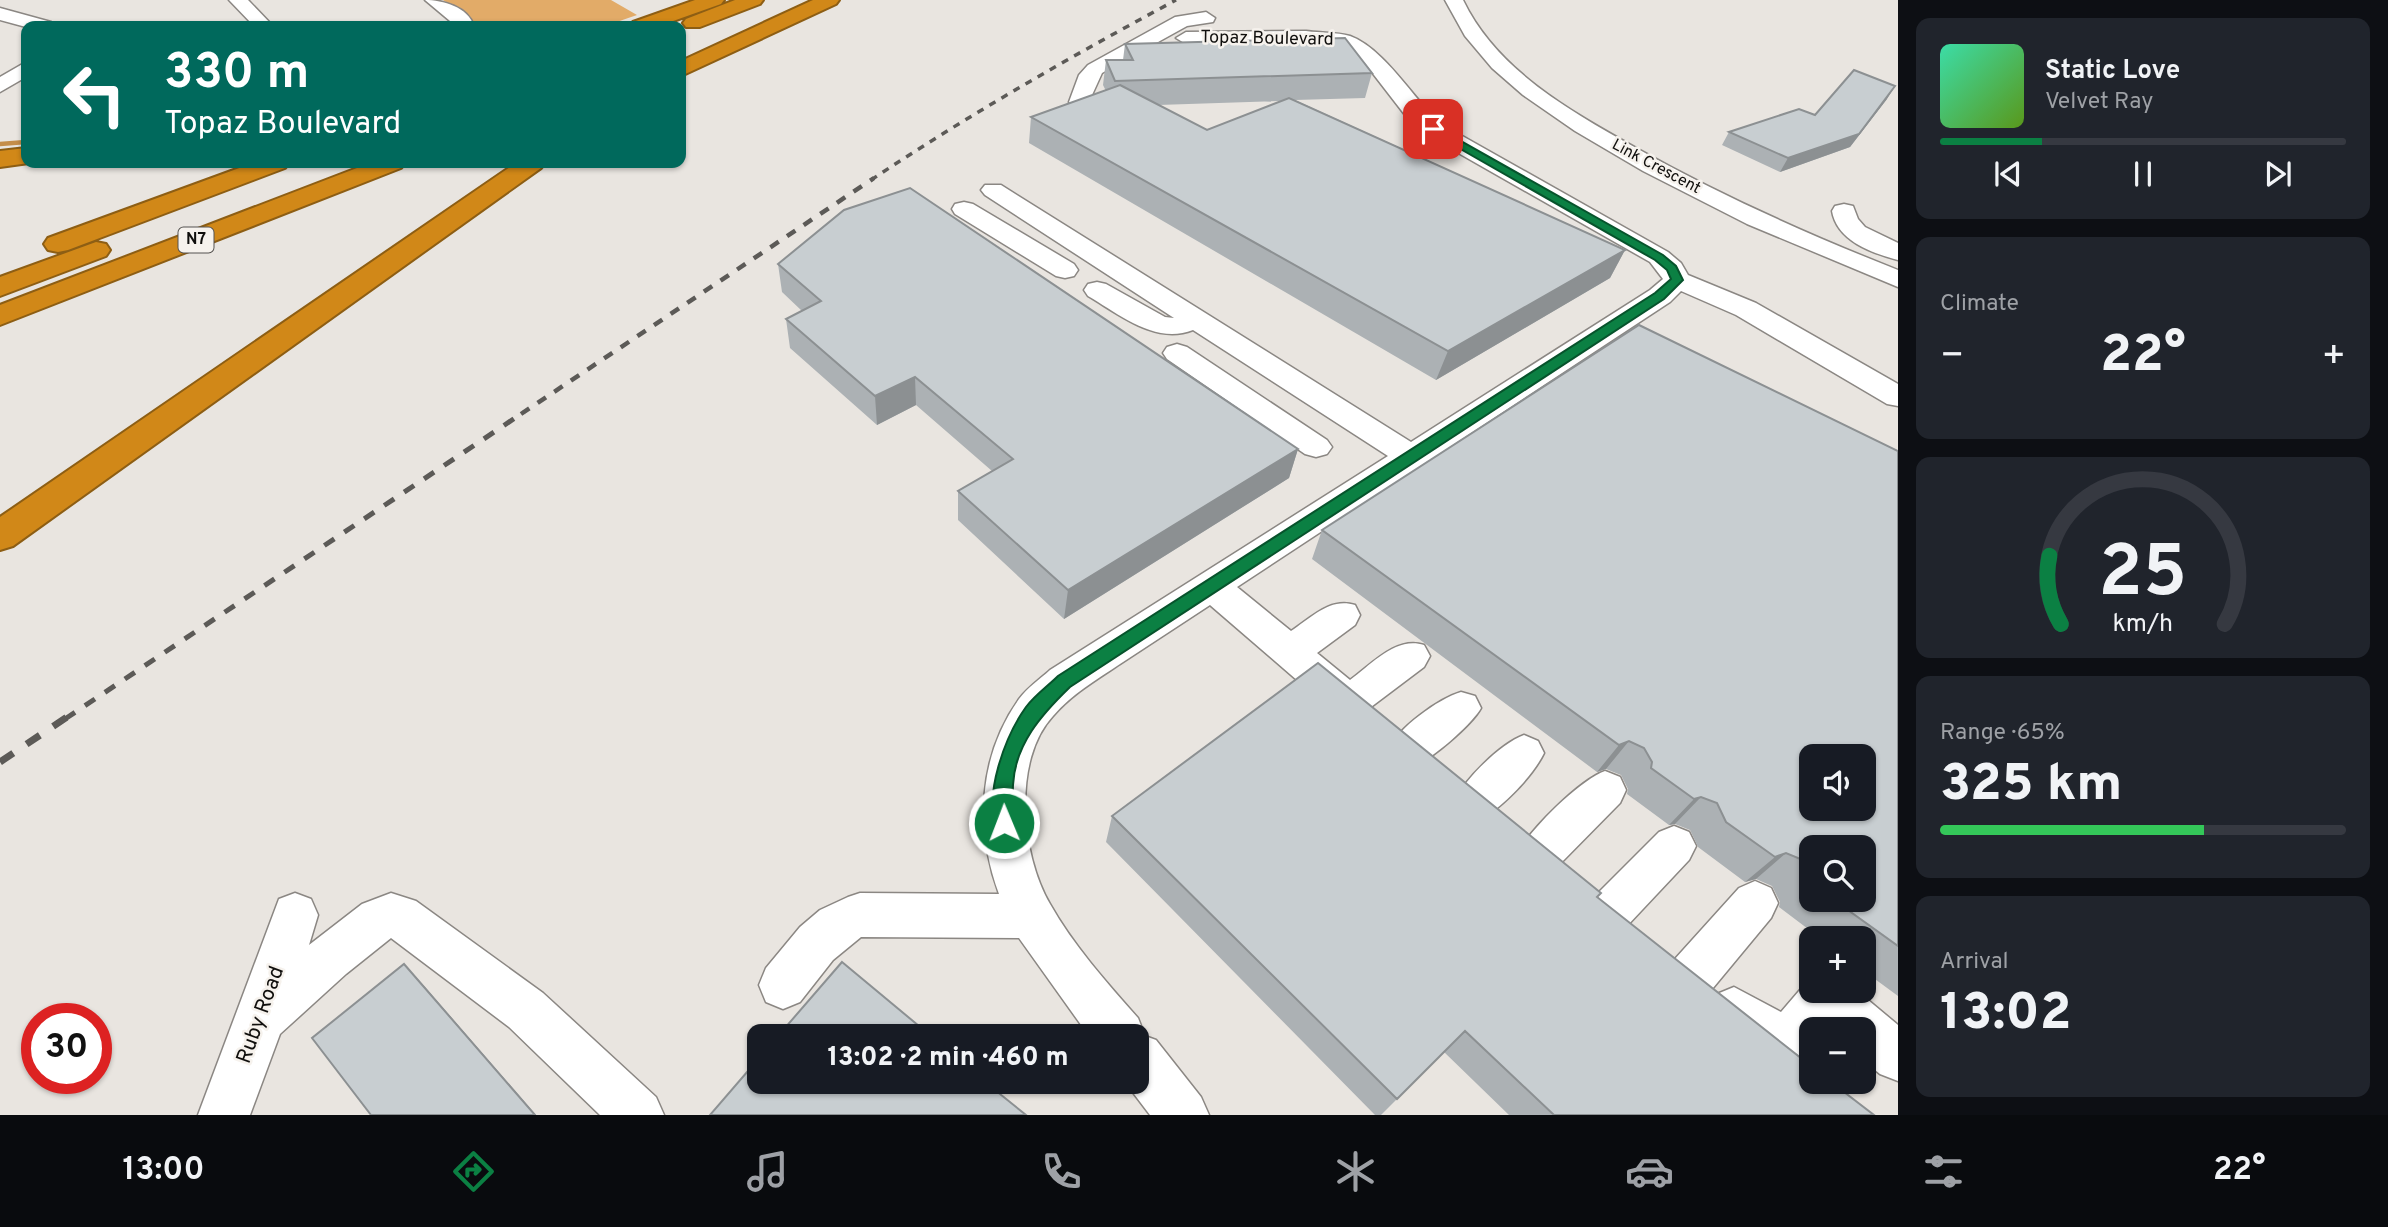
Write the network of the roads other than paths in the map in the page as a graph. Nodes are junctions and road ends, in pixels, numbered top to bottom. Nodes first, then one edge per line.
1 (238, 0) edge
2 (434, 0) edge
3 (714, 0) edge
4 (753, 0) edge
5 (806, 0) edge
6 (829, 0) edge
7 (1454, 0) edge
8 (0, 14) edge
9 (26, 21) edge
10 (259, 21) edge
11 (462, 21) edge
12 (654, 21) edge
13 (686, 26) edge
14 (1258, 37) junction
15 (1186, 38) dead end
16 (686, 47) edge
17 (686, 67) edge
18 (21, 71) edge
19 (0, 86) edge
20 (0, 93) edge
21 (21, 94) edge
22 (1080, 102) edge
23 (21, 157) edge
24 (0, 159) edge
25 (262, 168) edge
26 (313, 168) edge
27 (379, 168) edge
28 (524, 168) edge
29 (993, 190) dead end
30 (964, 209) dead end
31 (1844, 211) dead end
32 (1050, 228) junction
33 (1018, 243) junction
34 (1898, 251) edge
35 (0, 265) edge
36 (1065, 270) dead end
37 (1898, 279) edge
38 (1677, 280) junction
39 (0, 287) edge
40 (1097, 290) dead end
41 (0, 317) edge
42 (1194, 320) junction
43 (1177, 353) dead end
44 (1306, 390) junction
45 (1898, 397) edge
46 (1266, 414) junction
47 (1315, 447) dead end
48 (1412, 457) junction
49 (0, 536) edge
50 (1210, 585) junction
51 (1342, 615) dead end
52 (1290, 652) junction
53 (1411, 656) dead end
54 (1349, 702) junction
55 (1461, 708) dead end
56 (1524, 752) dead end
57 (1441, 777) junction
58 (1605, 790) dead end
59 (1674, 846) dead end
60 (1755, 903) dead end
61 (1613, 914) junction
62 (295, 915) dead end
63 (1031, 916) junction
64 (783, 985) dead end
65 (1821, 1003) edge
66 (1836, 1003) edge
67 (1851, 1017) edge
68 (261, 1018) junction
69 (1110, 1024) edge
70 (1876, 1039) edge
71 (1898, 1056) edge
72 (1149, 1072) edge
73 (224, 1115) edge
74 (638, 1115) edge
75 (1183, 1115) edge

1 - 10 street
2 - 11 street
3 - 12 highway
4 - 13 highway
5 - 16 highway
6 - 17 highway
7 - 37 street, Link Crescent
8 - 9 street
14 - 15 street, Topaz Boulevard
14 - 22 street
14 - 38 street, Topaz Boulevard
18 - 19 street
20 - 21 street
23 - 24 highway
25 - 35 highway
26 - 39 highway, N7
27 - 41 highway, N7
28 - 49 highway
29 - 32 street
30 - 33 street
31 - 34 street
32 - 33 street
32 - 42 street
33 - 36 street
38 - 45 street
38 - 48 street
40 - 42 street
42 - 44 street
43 - 46 street
44 - 46 street
44 - 48 street
46 - 47 street
48 - 50 street
50 - 52 street
50 - 63 street
51 - 52 street
52 - 54 street
53 - 54 street
54 - 57 street
55 - 57 street
56 - 57 street
57 - 61 street
58 - 61 street
59 - 61 street
60 - 61 street
61 - 65 street
62 - 68 street, Ruby Road
63 - 64 street
63 - 69 street
66 - 67 street
68 - 73 street, Ruby Road
68 - 74 street
70 - 71 street
72 - 75 street

